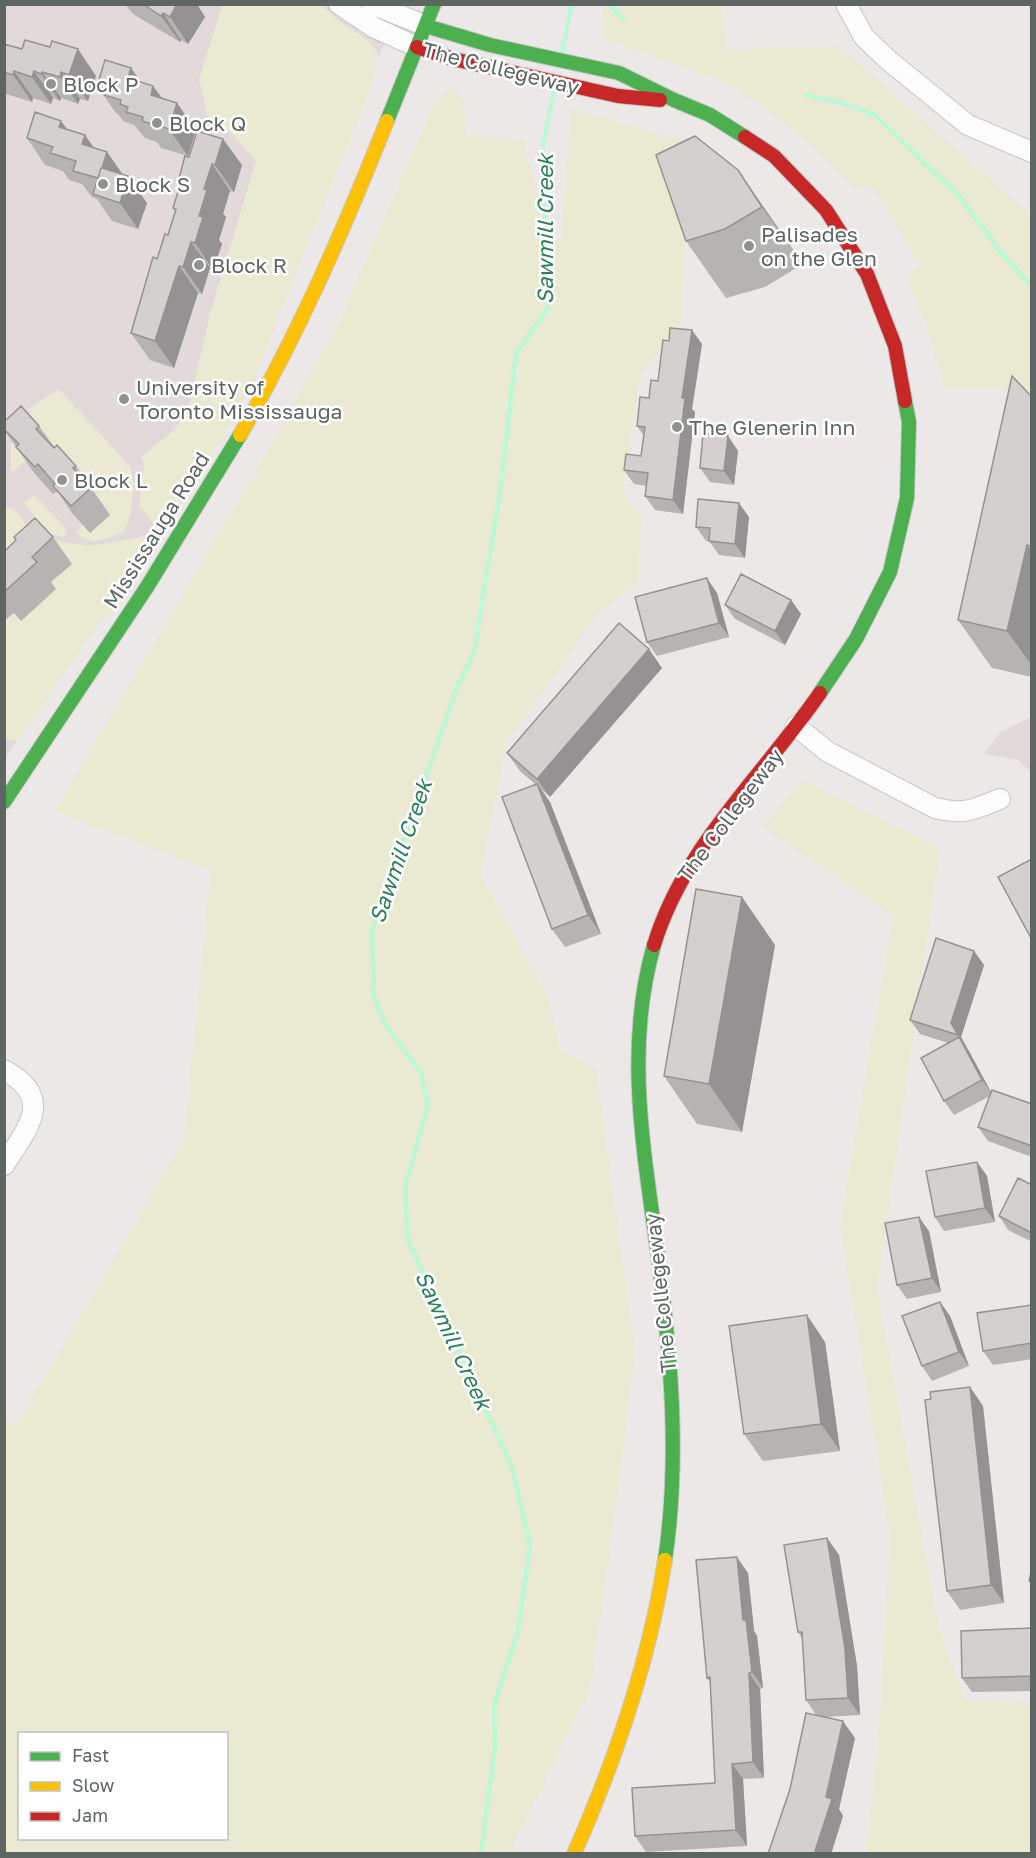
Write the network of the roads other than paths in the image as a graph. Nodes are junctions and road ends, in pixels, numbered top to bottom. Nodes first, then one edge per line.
1 (339, 4) edge
2 (372, 4) edge
3 (435, 4) edge
4 (846, 4) edge
5 (426, 26) junction
6 (417, 47) junction
7 (674, 101) junction
8 (1032, 152) edge
9 (796, 726) junction
10 (6, 797) edge
11 (1000, 799) dead end
12 (4, 1070) edge
13 (4, 1165) edge
14 (574, 1854) edge

1 - 6 street, The Collegeway
2 - 5 street, The Collegeway
3 - 5 street, Mississauga Road
4 - 8 street
5 - 6 street, Mississauga Road
5 - 7 street, The Collegeway
6 - 7 street, The Collegeway
6 - 10 street, Mississauga Road
7 - 9 street, The Collegeway
9 - 11 street
9 - 14 street, The Collegeway
12 - 13 street

